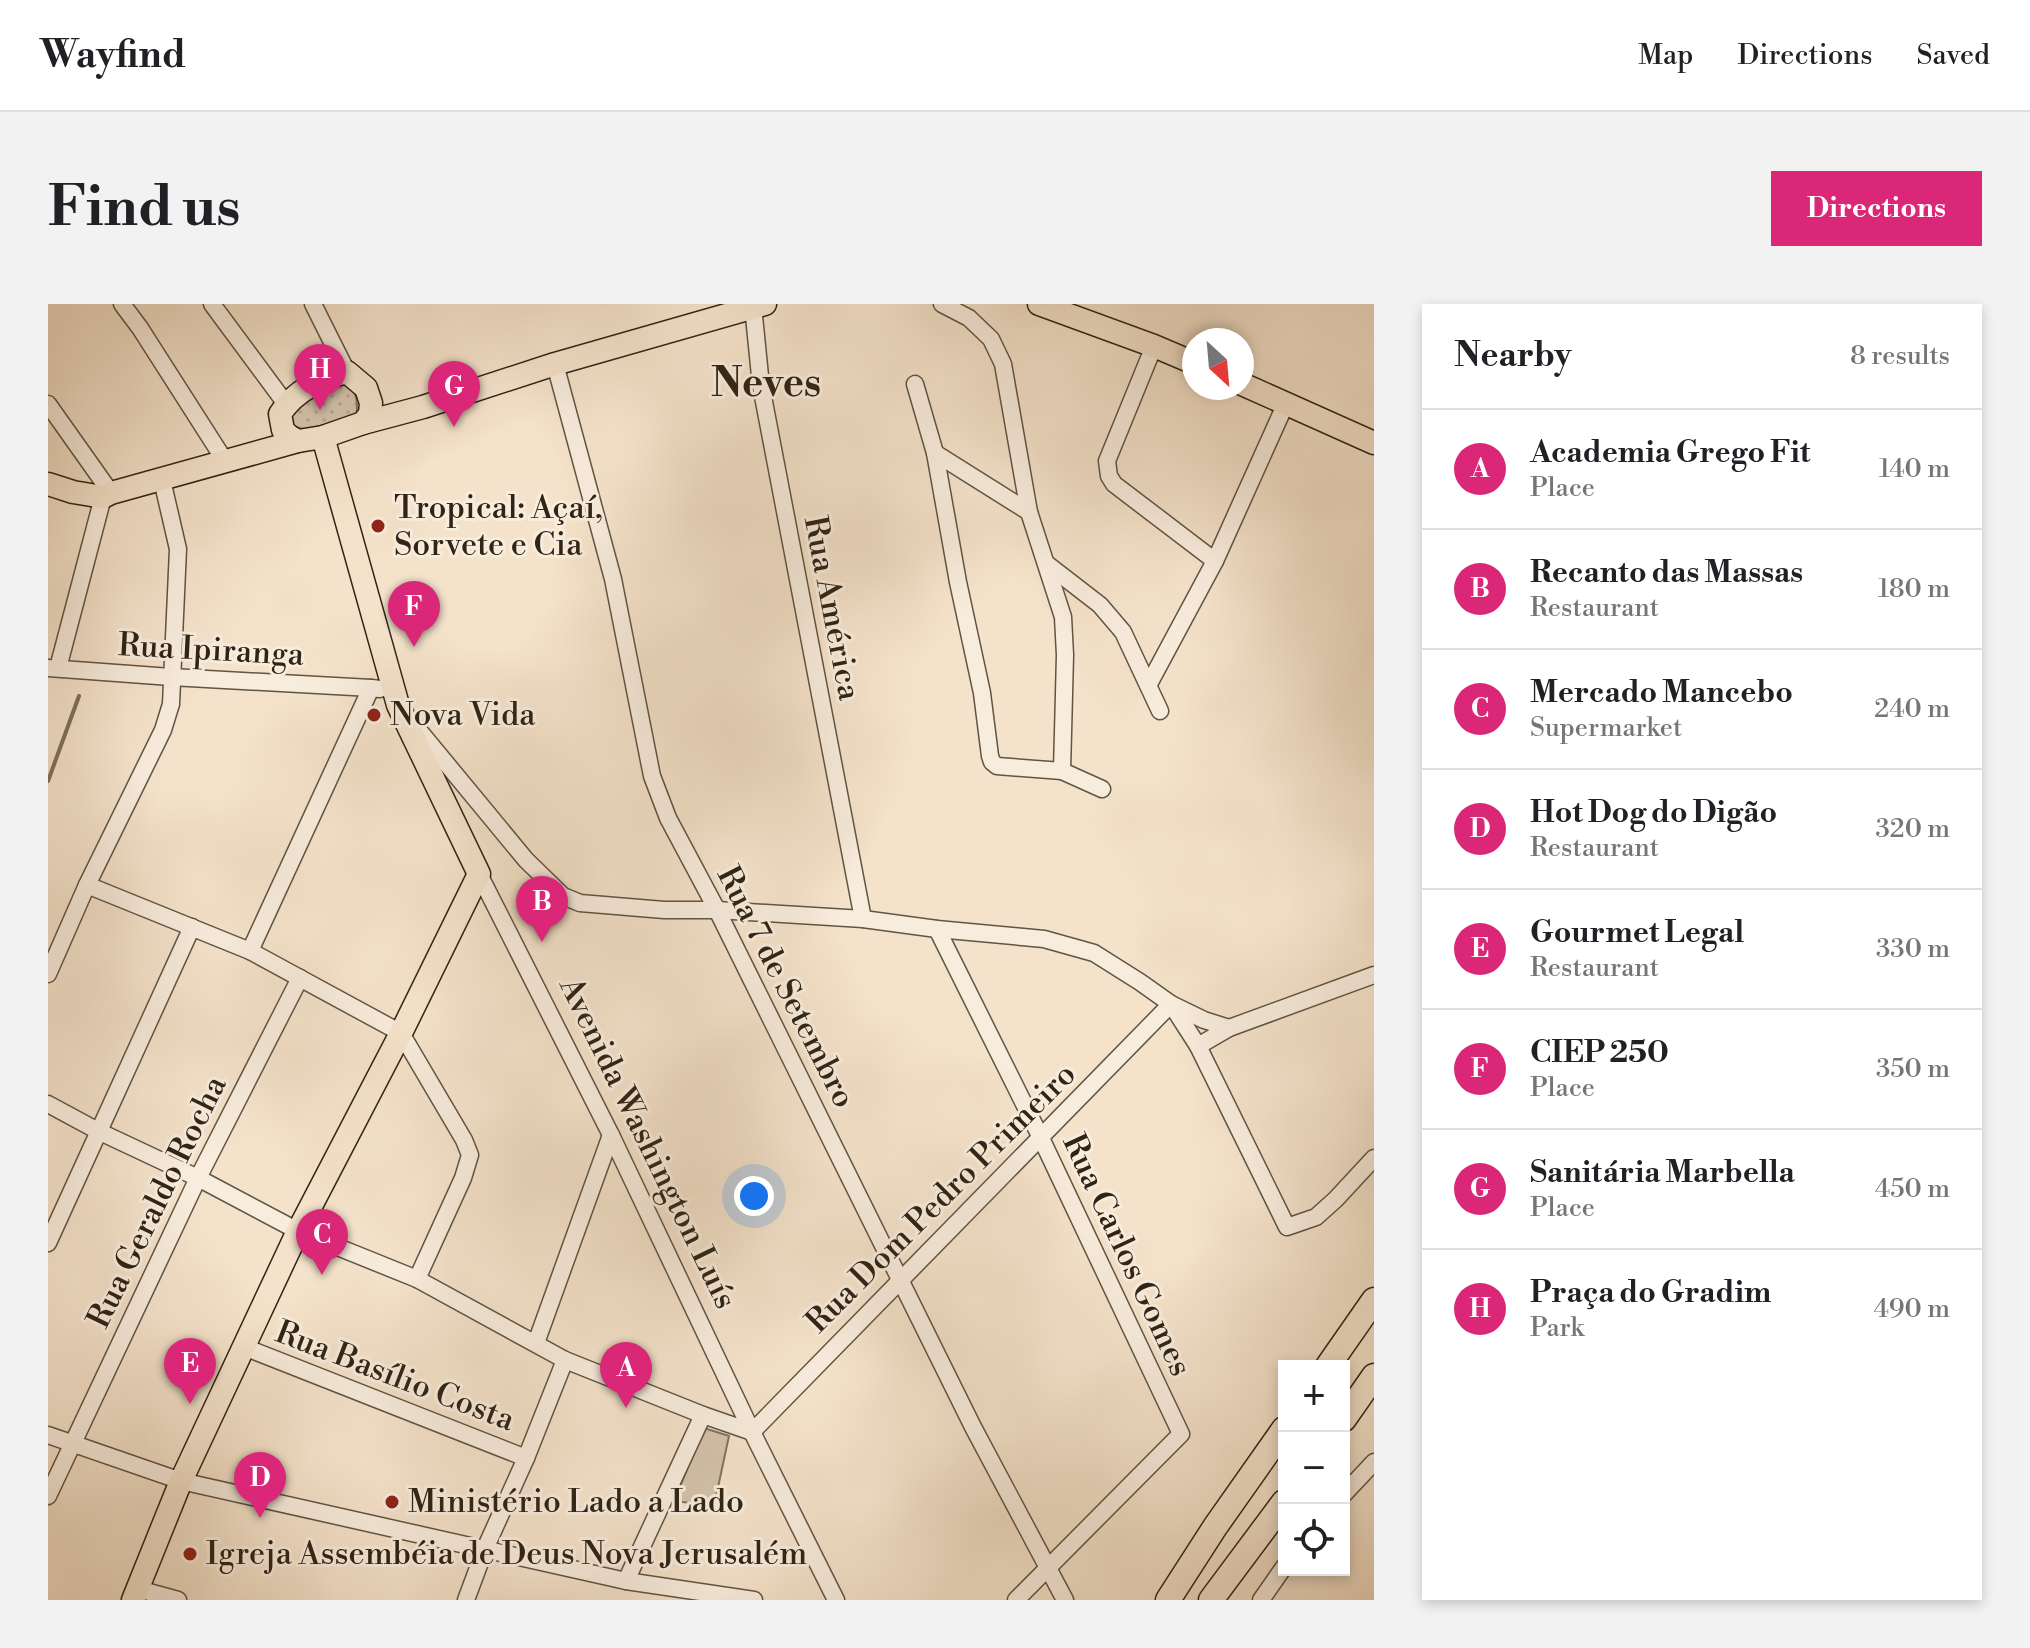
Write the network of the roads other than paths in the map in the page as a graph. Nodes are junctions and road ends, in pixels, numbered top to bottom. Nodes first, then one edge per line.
1 (122, 304) edge
2 (212, 304) edge
3 (313, 304) edge
4 (942, 304) edge
5 (1039, 304) edge
6 (759, 305) edge
7 (1154, 346) junction
8 (1182, 358) edge
9 (555, 364) junction
10 (347, 372) junction
11 (915, 384) dead end
12 (366, 388) junction
13 (1254, 389) edge
14 (1286, 403) junction
15 (48, 404) edge
16 (283, 409) junction
17 (416, 409) junction
18 (363, 423) junction
19 (323, 437) junction
20 (298, 441) junction
21 (1374, 442) edge
22 (269, 449) junction
23 (935, 453) junction
24 (225, 461) junction
25 (162, 480) junction
26 (48, 484) edge
27 (107, 495) junction
28 (1029, 512) junction
29 (1215, 561) junction
30 (1047, 564) junction
31 (53, 668) edge
32 (171, 677) junction
33 (1149, 684) junction
34 (388, 695) junction
35 (1160, 711) dead end
36 (1062, 771) junction
37 (1102, 789) dead end
38 (479, 874) junction
39 (87, 885) junction
40 (717, 910) junction
41 (863, 919) junction
42 (192, 927) junction
43 (937, 929) junction
44 (250, 951) junction
45 (48, 974) edge
46 (1374, 976) edge
47 (300, 978) junction
48 (1171, 1004) junction
49 (1229, 1028) junction
50 (401, 1033) junction
51 (1198, 1046) junction
52 (48, 1104) edge
53 (98, 1131) junction
54 (611, 1135) junction
55 (1041, 1138) junction
56 (1374, 1158) edge
57 (198, 1178) junction
58 (298, 1231) junction
59 (48, 1243) edge
60 (417, 1279) junction
61 (901, 1279) junction
62 (1374, 1300) edge
63 (536, 1343) junction
64 (244, 1347) junction
65 (565, 1360) junction
66 (1332, 1360) edge
67 (1374, 1376) edge
68 (1350, 1410) edge
69 (703, 1415) junction
70 (752, 1432) junction
71 (1282, 1432) edge
72 (48, 1435) edge
73 (72, 1443) junction
74 (526, 1458) junction
75 (1374, 1462) edge
76 (181, 1481) junction
77 (1350, 1488) edge
78 (48, 1496) edge
79 (1283, 1504) edge
80 (485, 1549) junction
81 (1048, 1568) junction
82 (1278, 1576) edge
83 (626, 1581) junction
84 (135, 1594) edge
85 (178, 1600) edge
86 (466, 1600) edge
87 (754, 1600) edge
88 (836, 1600) edge
89 (1016, 1600) edge
90 (1065, 1600) edge
91 (1168, 1600) edge
92 (1211, 1600) edge
93 (1261, 1600) edge

1 - 24 street
2 - 16 street
3 - 10 street
4 - 28 street
5 - 7 main road
6 - 9 main road
6 - 41 street, Rua América
7 - 8 main road
7 - 29 street
9 - 17 main road
9 - 40 street, Rua 7 de Setembro
10 - 12 main road
10 - 16 main road
11 - 23 street
12 - 17 main road
12 - 18 main road
13 - 14 main road
14 - 21 main road
14 - 29 street
15 - 27 street
16 - 20 main road
16 - 22 main road
17 - 18 main road
18 - 19 main road
19 - 20 main road
19 - 34 main road, Avenida Washington Luís
20 - 22 main road
22 - 24 main road
23 - 28 street
23 - 36 street
24 - 25 main road
25 - 27 main road
25 - 32 street
26 - 27 main road
27 - 31 street
28 - 30 street
29 - 33 street
30 - 33 street
30 - 36 street
31 - 32 street, Rua Ipiranga
32 - 34 street, Rua Ipiranga
32 - 39 street
33 - 35 street
34 - 38 main road, Avenida Washington Luís
34 - 40 street
34 - 44 street
36 - 37 street
38 - 50 main road
38 - 54 street, Avenida Washington Luís
39 - 42 street
39 - 45 street
40 - 41 street
40 - 61 street, Rua 7 de Setembro
41 - 43 street
42 - 44 street
42 - 53 street
43 - 48 street
43 - 55 street, Rua Carlos Gomes
44 - 47 street
46 - 49 street
47 - 50 street
47 - 57 street, Rua Geraldo Rocha
48 - 49 street
48 - 51 street
48 - 55 street, Rua Dom Pedro Primeiro
49 - 51 street
50 - 58 main road
50 - 60 street
51 - 56 street
52 - 53 street
53 - 57 street
53 - 59 street
54 - 63 street
54 - 70 street, Avenida Washington Luís
55 - 61 street, Rua Dom Pedro Primeiro
55 - 81 street, Rua Carlos Gomes
57 - 58 street
57 - 73 street, Rua Geraldo Rocha
58 - 60 street
58 - 64 main road
60 - 63 street
61 - 70 street, Rua Dom Pedro Primeiro
61 - 81 street, Rua 7 de Setembro
62 - 66 highway
63 - 65 street
64 - 74 street, Rua Basílio Costa
64 - 76 main road
65 - 69 street
65 - 74 street
67 - 68 highway
69 - 70 street
69 - 83 street
70 - 88 street, Avenida Washington Luís
71 - 91 highway
72 - 73 street
73 - 76 street
73 - 78 street, Rua Geraldo Rocha
74 - 80 street
75 - 77 street
76 - 80 street
76 - 84 main road
79 - 92 highway
80 - 83 street
80 - 86 street
81 - 89 street
81 - 90 street, Rua 7 de Setembro
82 - 93 street
83 - 87 street
84 - 85 street

